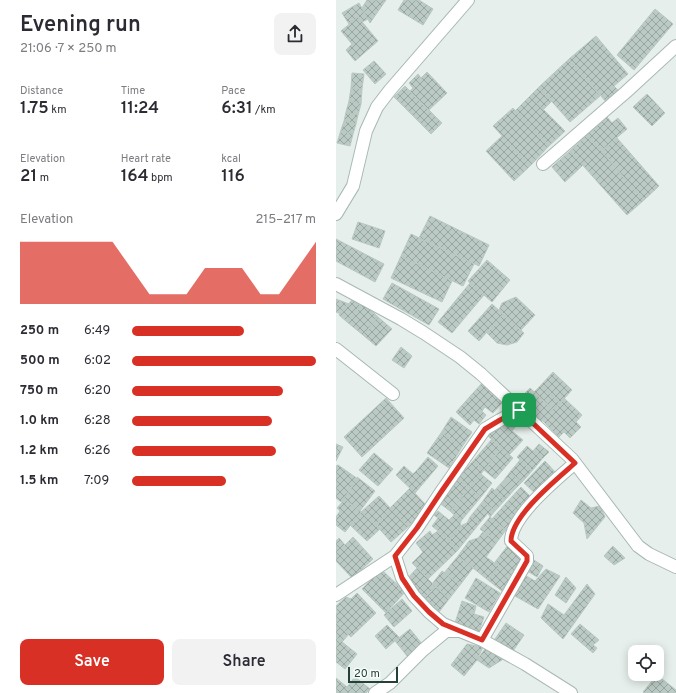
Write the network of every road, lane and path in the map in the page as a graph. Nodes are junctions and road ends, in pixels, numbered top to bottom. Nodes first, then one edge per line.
1 (468, 0) edge
2 (676, 46) edge
3 (543, 164) dead end
4 (336, 214) edge
5 (336, 284) edge
6 (336, 349) edge
7 (393, 394) dead end
8 (519, 410) junction
9 (575, 463) junction
10 (395, 556) junction
11 (676, 567) edge
12 (336, 595) edge
13 (458, 631) junction
14 (482, 640) junction
15 (375, 693) edge
16 (571, 693) edge

1 - 4 street
2 - 3 street
5 - 8 street
6 - 7 street
8 - 9 street
8 - 10 street
9 - 11 street
9 - 14 street
10 - 12 street
10 - 13 street
13 - 14 street
13 - 15 street
14 - 16 street

